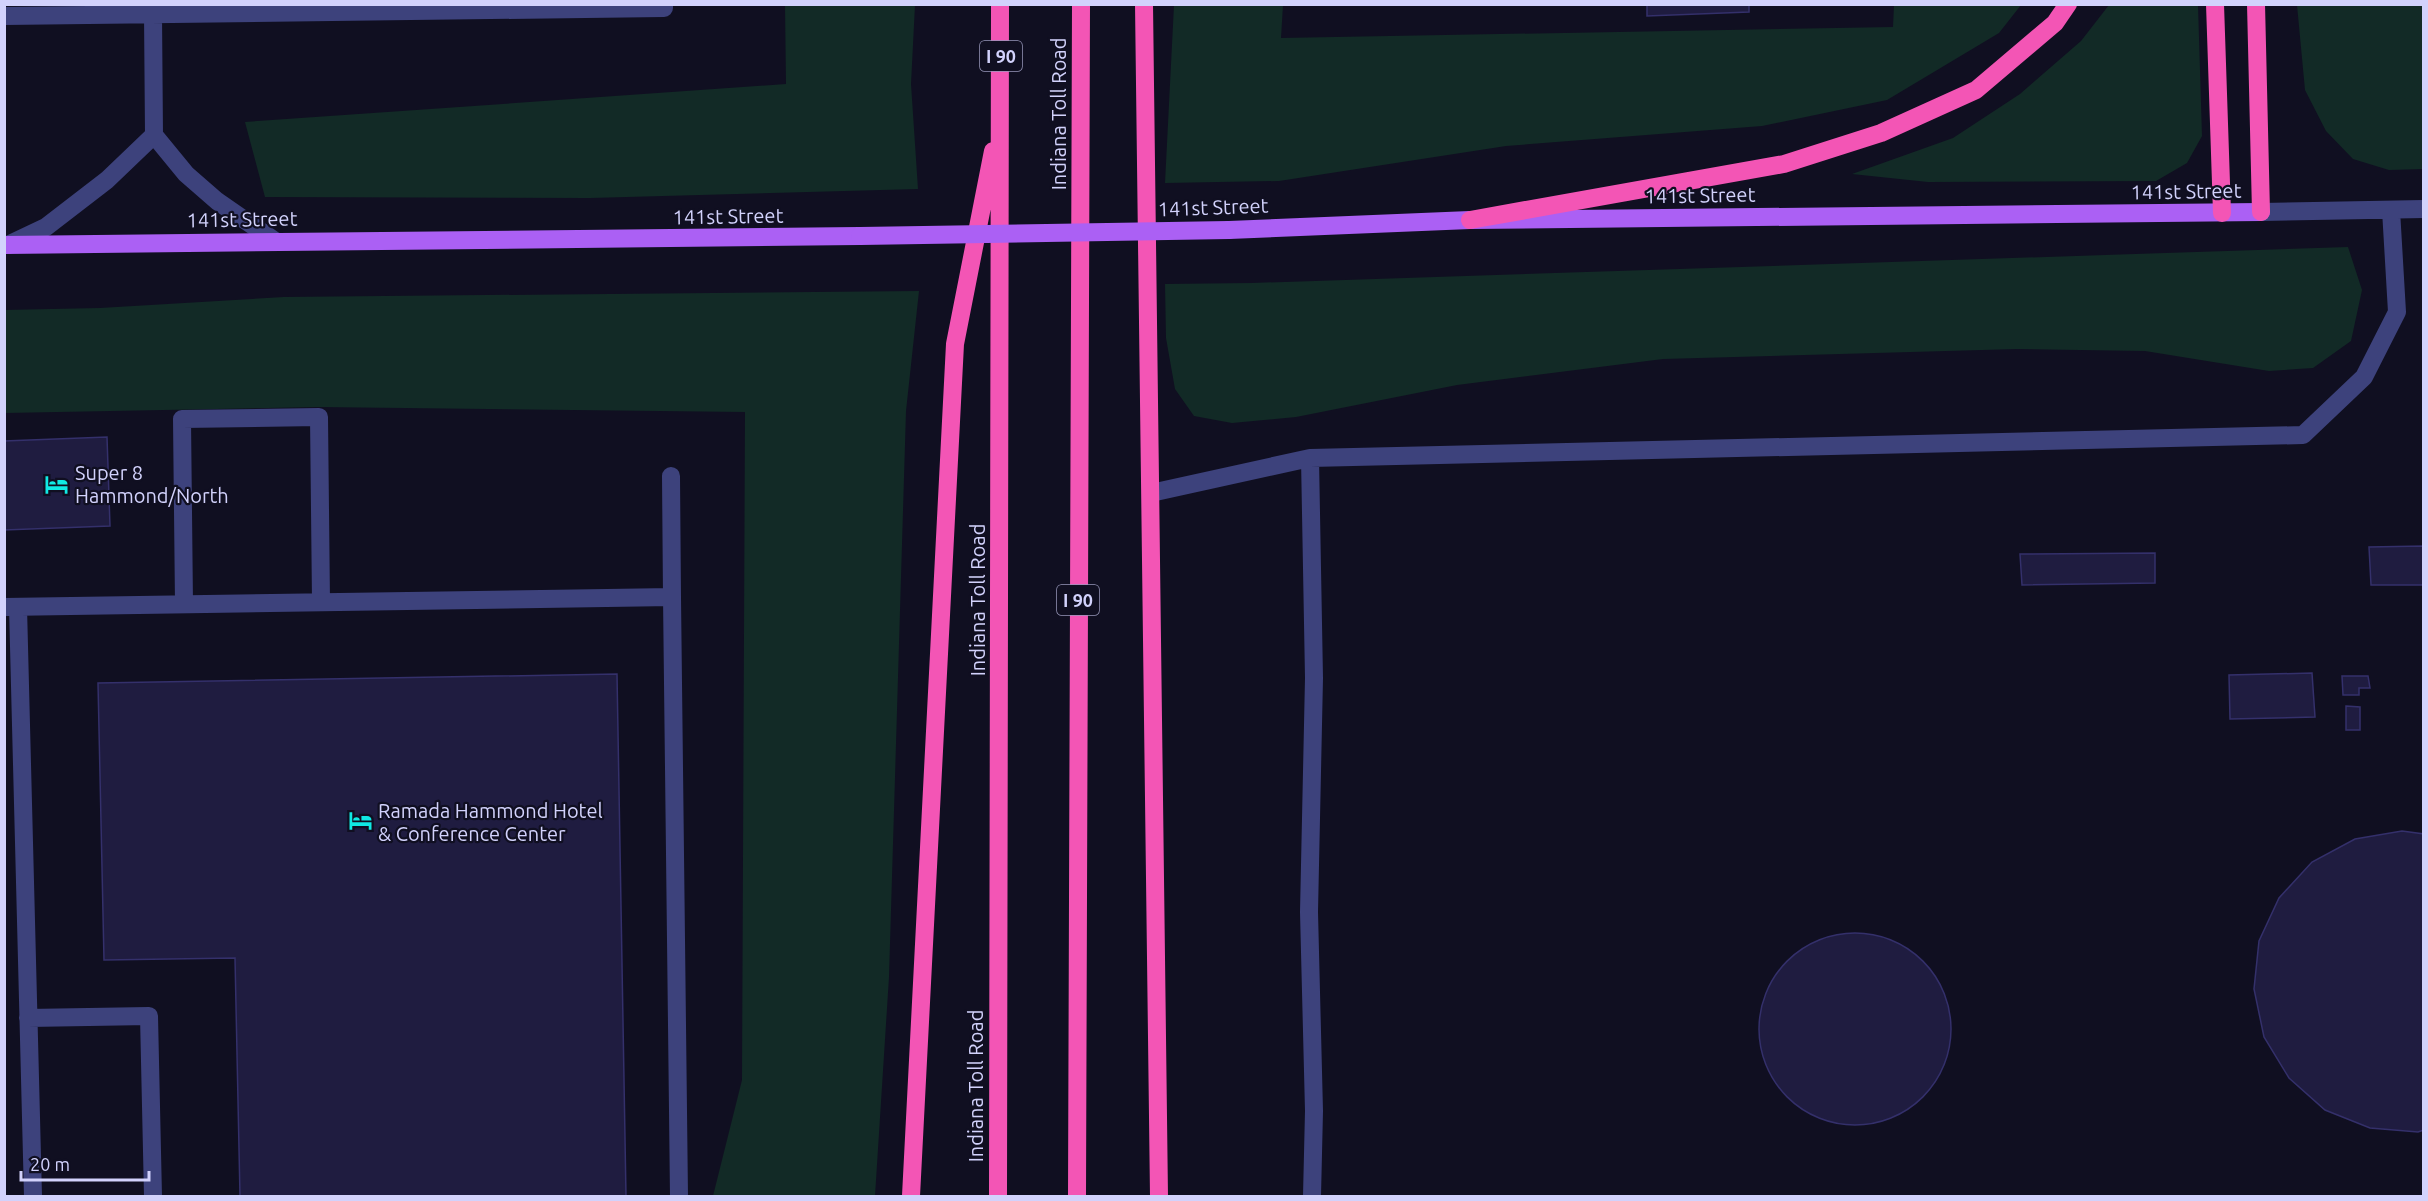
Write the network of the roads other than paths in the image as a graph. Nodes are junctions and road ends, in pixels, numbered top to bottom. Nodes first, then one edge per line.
1 (664, 4) edge
2 (1000, 4) edge
3 (1081, 4) edge
4 (1144, 4) edge
5 (2068, 4) edge
6 (2215, 4) edge
7 (2256, 4) edge
8 (153, 14) junction
9 (4, 16) edge
10 (1001, 108) junction
11 (154, 135) junction
12 (2424, 209) edge
13 (2391, 210) junction
14 (2261, 212) junction
15 (2222, 213) junction
16 (1470, 220) junction
17 (275, 241) junction
18 (6, 245) edge
19 (1310, 458) junction
20 (671, 476) dead end
21 (1151, 493) junction
22 (672, 597) junction
23 (321, 602) junction
24 (184, 604) junction
25 (11, 607) edge
26 (13, 722) edge
27 (28, 1018) junction
28 (33, 1197) edge
29 (153, 1197) edge
30 (680, 1197) edge
31 (911, 1197) edge
32 (998, 1197) edge
33 (1077, 1197) edge
34 (1159, 1197) edge
35 (1312, 1197) edge

1 - 8 street
2 - 10 highway, Indiana Toll Road / I 90
3 - 33 highway, Indiana Toll Road / I 90
4 - 21 highway
5 - 16 highway
6 - 15 highway
7 - 14 highway
8 - 9 street
8 - 11 street
10 - 31 highway
10 - 32 highway, Indiana Toll Road / I 90
11 - 17 street
11 - 18 street
12 - 13 street, 141st Street
13 - 14 street, 141st Street
13 - 19 street
14 - 15 main road, 141st Street
15 - 16 main road, 141st Street
16 - 17 main road, 141st Street, bridge
17 - 18 main road, 141st Street
19 - 21 street
19 - 35 street
20 - 22 street
21 - 34 highway
22 - 23 street
22 - 30 street
23 - 24 street
23 - 24 street
24 - 25 street
25 - 26 street
26 - 27 street
27 - 28 street
27 - 29 street

